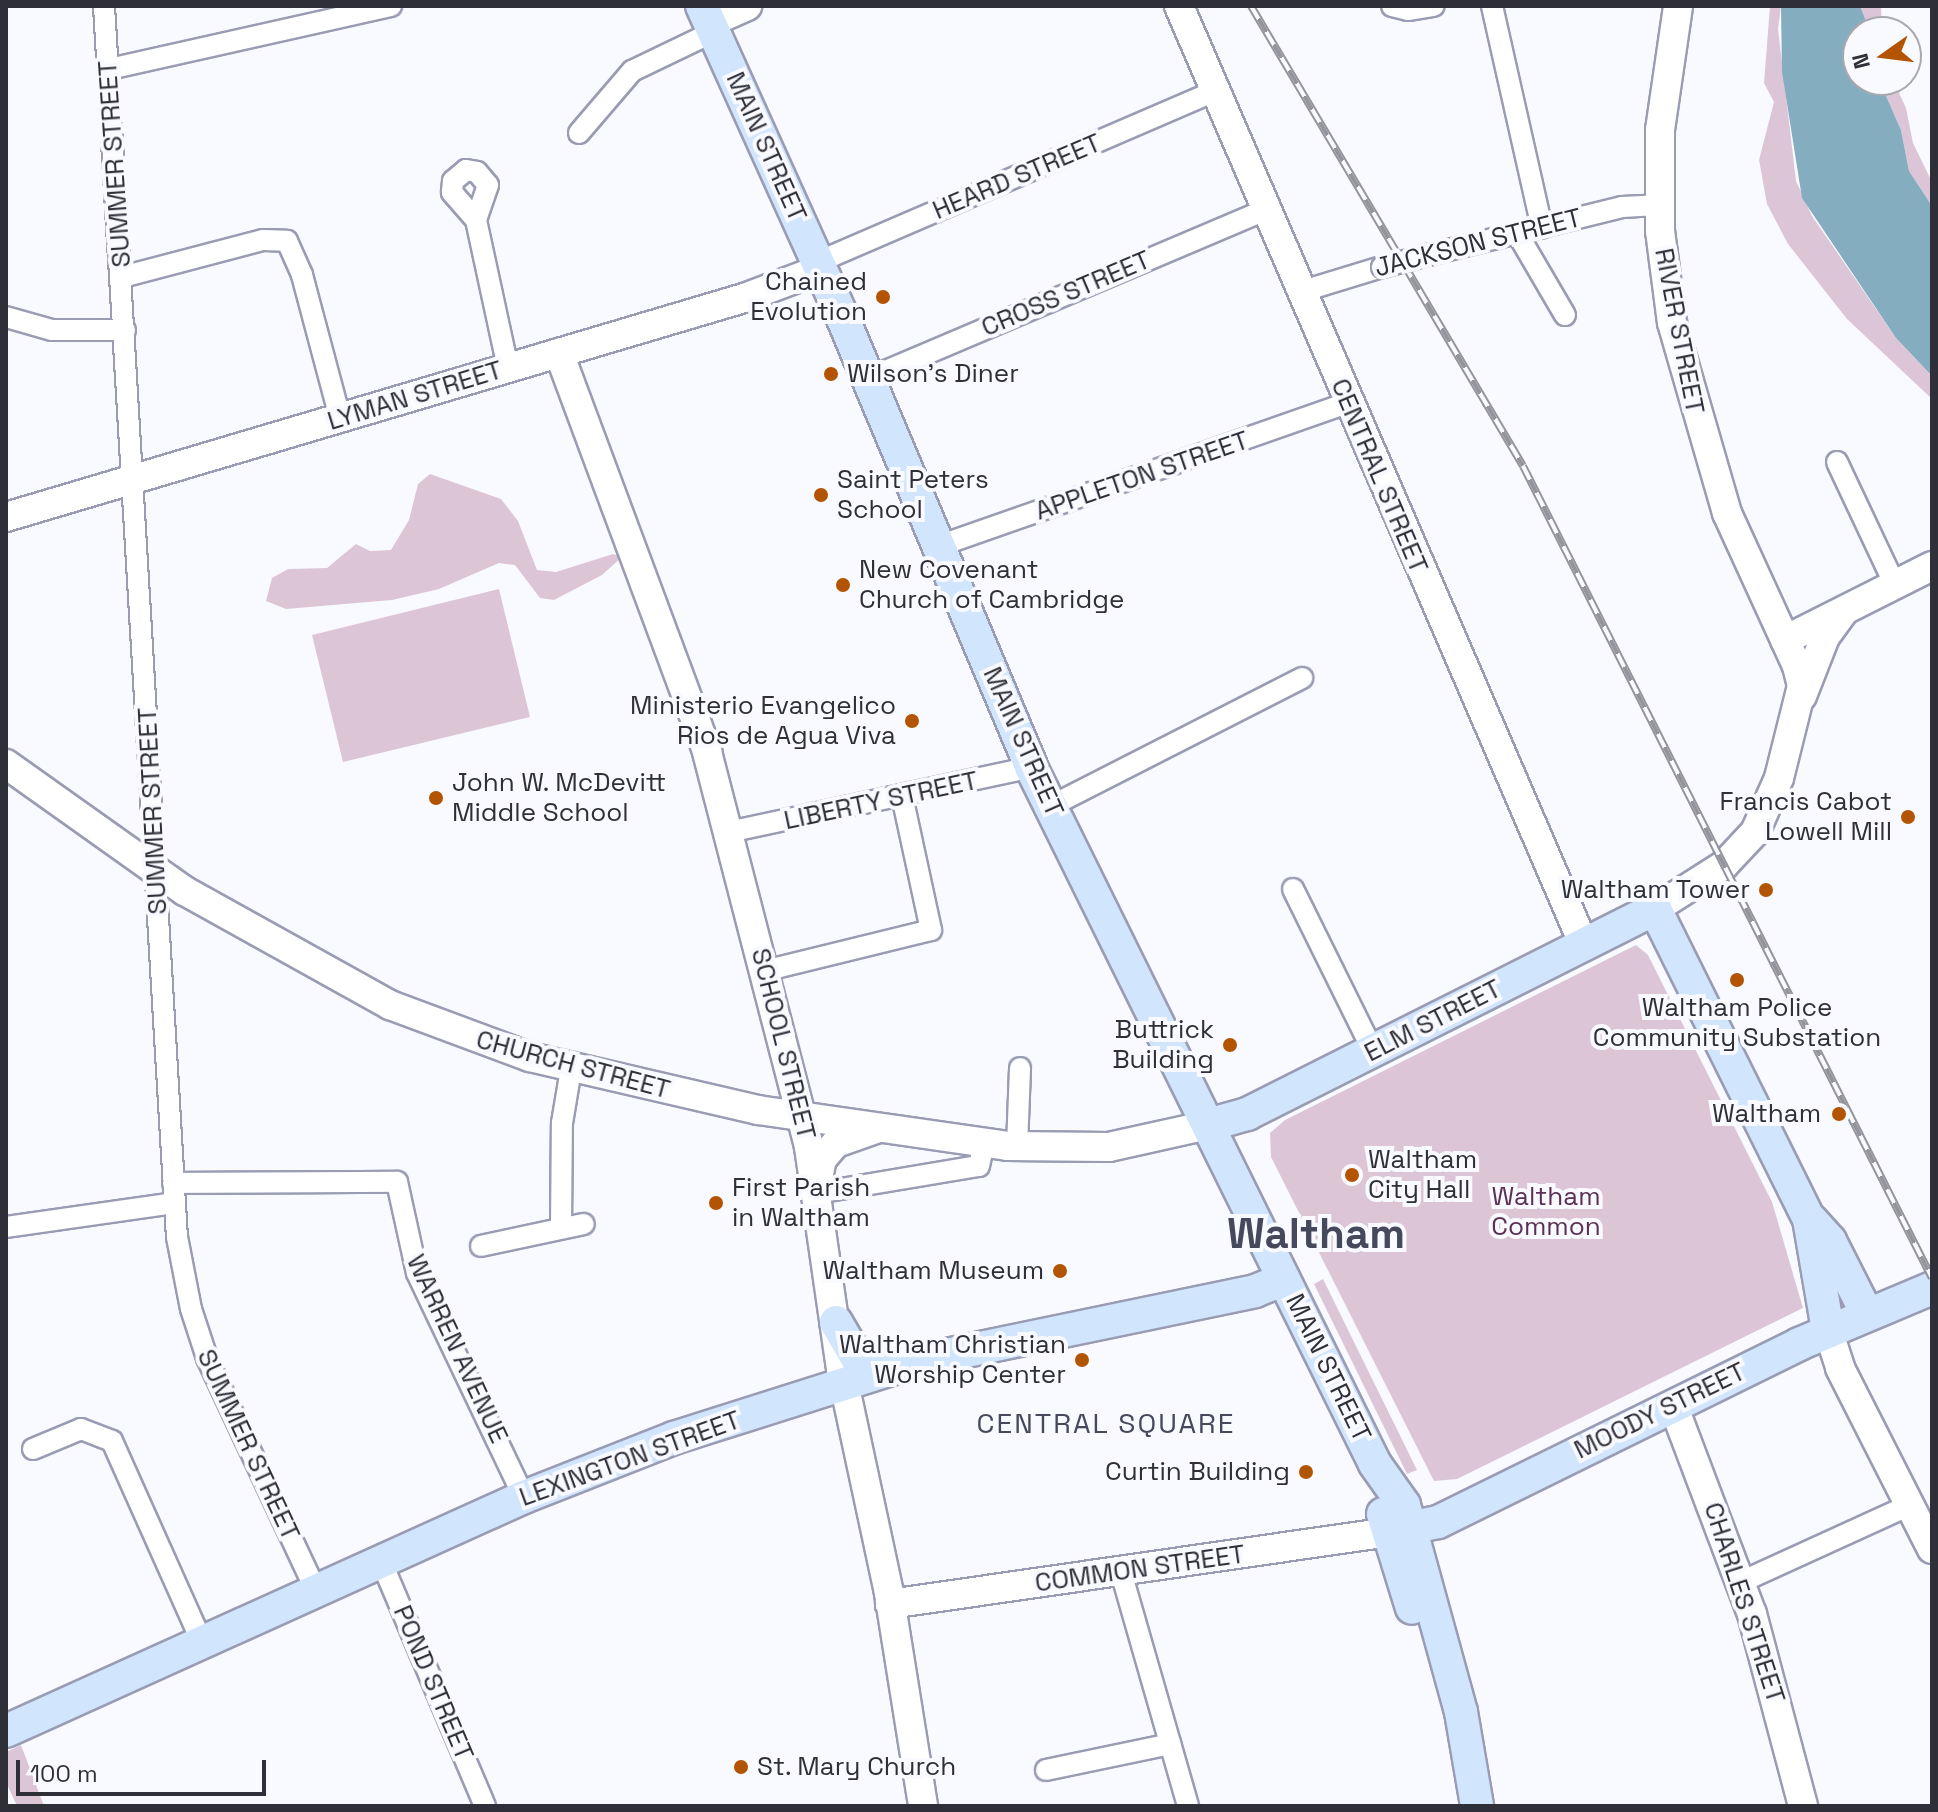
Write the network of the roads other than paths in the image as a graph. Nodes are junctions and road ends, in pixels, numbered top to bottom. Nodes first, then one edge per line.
1 (104, 6) edge
2 (391, 6) edge
3 (747, 6) edge
4 (1179, 6) edge
5 (1392, 6) edge
6 (1434, 6) edge
7 (1492, 6) edge
8 (1678, 6) edge
9 (708, 20) edge
10 (109, 69) junction
11 (1215, 91) junction
12 (579, 133) dead end
13 (1658, 205) junction
14 (1265, 210) junction
15 (476, 220) dead end
16 (1542, 227) junction
17 (1517, 233) junction
18 (820, 266) junction
19 (122, 277) junction
20 (1300, 292) junction
21 (1565, 315) dead end
22 (6, 317) edge
23 (125, 330) junction
24 (559, 353) junction
25 (508, 368) junction
26 (867, 379) junction
27 (1348, 403) junction
28 (340, 418) junction
29 (1837, 462) dead end
30 (135, 479) junction
31 (6, 517) edge
32 (936, 547) junction
33 (1932, 566) edge
34 (1895, 585) junction
35 (1843, 611) junction
36 (1785, 640) junction
37 (1302, 678) dead end
38 (1800, 700) junction
39 (6, 764) edge
40 (1031, 767) junction
41 (902, 796) junction
42 (1051, 806) junction
43 (729, 832) junction
44 (157, 873) junction
45 (1293, 889) dead end
46 (1655, 909) junction
47 (1584, 945) junction
48 (764, 971) junction
49 (1373, 1051) junction
50 (1020, 1068) dead end
51 (571, 1069) junction
52 (799, 1113) junction
53 (1208, 1125) junction
54 (883, 1129) junction
55 (984, 1143) junction
56 (1017, 1147) junction
57 (174, 1193) junction
58 (817, 1193) junction
59 (1809, 1219) junction
60 (584, 1224) dead end
61 (6, 1227) edge
62 (561, 1228) junction
63 (481, 1246) dead end
64 (1284, 1279) junction
65 (1932, 1288) edge
66 (1867, 1314) junction
67 (836, 1322) junction
68 (1828, 1330) junction
69 (900, 1365) junction
70 (844, 1384) junction
71 (1673, 1405) junction
72 (33, 1449) dead end
73 (1375, 1464) junction
74 (1489, 1496) junction
75 (524, 1497) junction
76 (1910, 1505) junction
77 (1400, 1531) junction
78 (1932, 1549) edge
79 (381, 1561) junction
80 (1121, 1572) junction
81 (1741, 1582) junction
82 (315, 1589) junction
83 (890, 1604) junction
84 (201, 1640) junction
85 (6, 1731) edge
86 (1170, 1744) junction
87 (1046, 1770) dead end
88 (485, 1806) edge
89 (923, 1806) edge
90 (1188, 1806) edge
91 (1477, 1806) edge
92 (1803, 1806) edge

1 - 10 street, SUMMER STREET
2 - 10 street
3 - 9 street
4 - 11 street, CENTRAL STREET
5 - 6 street
7 - 16 street
8 - 13 street, RIVER STREET
9 - 12 street
9 - 18 main road, MAIN STREET
10 - 19 street, SUMMER STREET
11 - 14 street, CENTRAL STREET
11 - 18 street, HEARD STREET
13 - 16 street, JACKSON STREET
13 - 36 street, RIVER STREET
14 - 20 street, CENTRAL STREET
14 - 26 street, CROSS STREET
15 - 25 street
16 - 17 street, JACKSON STREET
17 - 20 street, JACKSON STREET, bridge
17 - 21 street
18 - 24 street, LYMAN STREET
18 - 26 main road, MAIN STREET
19 - 23 street, SUMMER STREET
19 - 28 street
20 - 27 street, CENTRAL STREET
22 - 23 street
23 - 30 street, SUMMER STREET
24 - 25 street, LYMAN STREET
24 - 43 street, SCHOOL STREET
25 - 28 street, LYMAN STREET
26 - 32 main road, MAIN STREET
27 - 32 street, APPLETON STREET
27 - 47 street, CENTRAL STREET
28 - 30 street, LYMAN STREET
29 - 34 street
30 - 31 street, LYMAN STREET
30 - 44 street, SUMMER STREET
32 - 40 main road, MAIN STREET
33 - 34 street
34 - 35 street
35 - 36 street
35 - 38 street
36 - 38 street, ELM STREET
37 - 42 street
38 - 46 street, ELM STREET
39 - 44 street, CHURCH STREET
40 - 41 street, LIBERTY STREET
40 - 42 main road, MAIN STREET
41 - 43 street, LIBERTY STREET
41 - 48 street
42 - 53 main road, MAIN STREET
43 - 48 street, SCHOOL STREET
44 - 51 street, CHURCH STREET
44 - 57 street, SUMMER STREET
45 - 49 street
46 - 47 main road, ELM STREET
46 - 59 main road
47 - 49 main road, ELM STREET
48 - 52 street, SCHOOL STREET
49 - 53 main road, ELM STREET
50 - 56 street
51 - 52 street, CHURCH STREET
51 - 62 street
52 - 54 street, CHURCH STREET
52 - 58 street, SCHOOL STREET
53 - 56 street, CHURCH STREET
53 - 64 main road, MAIN STREET
54 - 55 street, CHURCH STREET
54 - 58 street
55 - 56 street, CHURCH STREET
55 - 58 street
57 - 61 street
57 - 75 street, WARREN AVENUE
57 - 82 street, SUMMER STREET
58 - 67 street, SCHOOL STREET
59 - 66 main road
59 - 68 main road
60 - 62 street
62 - 63 street
64 - 69 main road, LEXINGTON STREET
64 - 73 main road, MAIN STREET
65 - 66 main road, MOODY STREET
66 - 68 main road, MOODY STREET
67 - 69 main road
67 - 70 street, SCHOOL STREET
68 - 71 main road, MOODY STREET
68 - 76 street
69 - 70 main road, LEXINGTON STREET
70 - 75 main road, LEXINGTON STREET
70 - 83 street, SCHOOL STREET
71 - 74 main road, MOODY STREET
71 - 81 street, CHARLES STREET
72 - 84 street
73 - 74 main road
73 - 77 main road, MAIN STREET
74 - 77 main road, MOODY STREET
75 - 79 main road, LEXINGTON STREET
76 - 78 street
76 - 81 street
77 - 80 street, COMMON STREET
77 - 91 main road, MAIN STREET
79 - 82 main road, LEXINGTON STREET
79 - 88 street, POND STREET
80 - 83 street, COMMON STREET
80 - 86 street
81 - 92 street, CHARLES STREET
82 - 84 main road, LEXINGTON STREET
83 - 89 street, SCHOOL STREET
84 - 85 main road, LEXINGTON STREET
86 - 87 street
86 - 90 street

